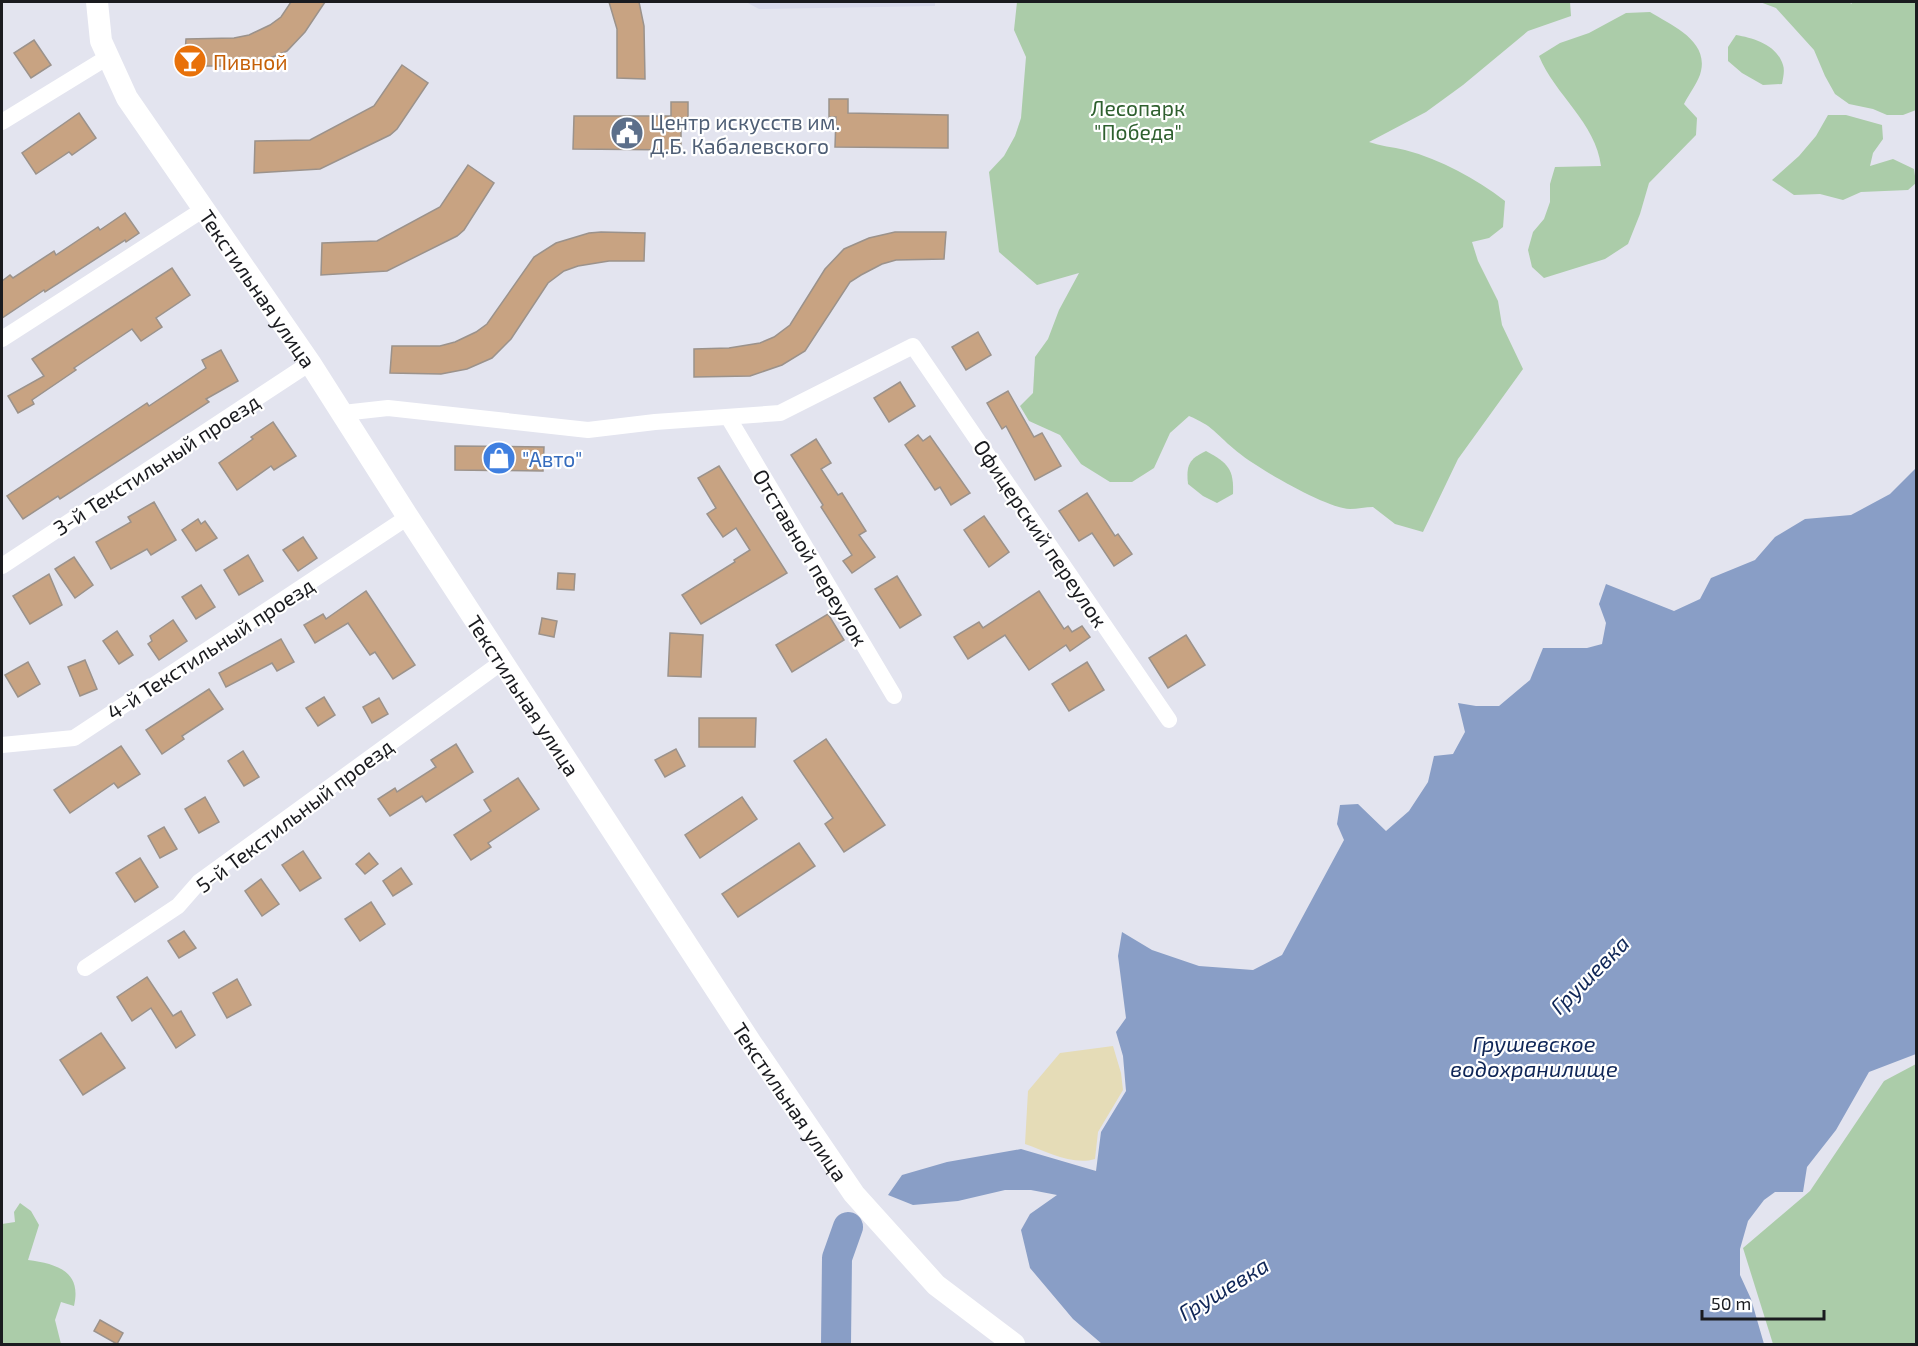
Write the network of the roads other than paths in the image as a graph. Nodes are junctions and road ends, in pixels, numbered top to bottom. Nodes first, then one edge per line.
1 (97, 2) edge
2 (108, 57) junction
3 (2, 122) edge
4 (204, 209) junction
5 (2, 339) edge
6 (310, 363) junction
7 (343, 412) junction
8 (728, 417) junction
9 (408, 517) junction
10 (2, 566) edge
11 (502, 662) junction
12 (894, 696) dead end
13 (1169, 720) dead end
14 (2, 745) edge
15 (86, 968) dead end
16 (1014, 1344) edge

1 - 2 main road, Текстильная улица
2 - 3 street
2 - 4 main road, Текстильная улица
4 - 5 street
4 - 6 main road, Текстильная улица
6 - 7 main road, Текстильная улица
6 - 10 street, 3-й Текстильный проезд
7 - 8 street
7 - 9 main road, Текстильная улица
8 - 12 street, Отставной переулок
8 - 13 street, Офицерский переулок
9 - 11 main road, Текстильная улица
9 - 14 street, 4-й Текстильный проезд
11 - 15 street, 5-й Текстильный проезд
11 - 16 main road, Текстильная улица

